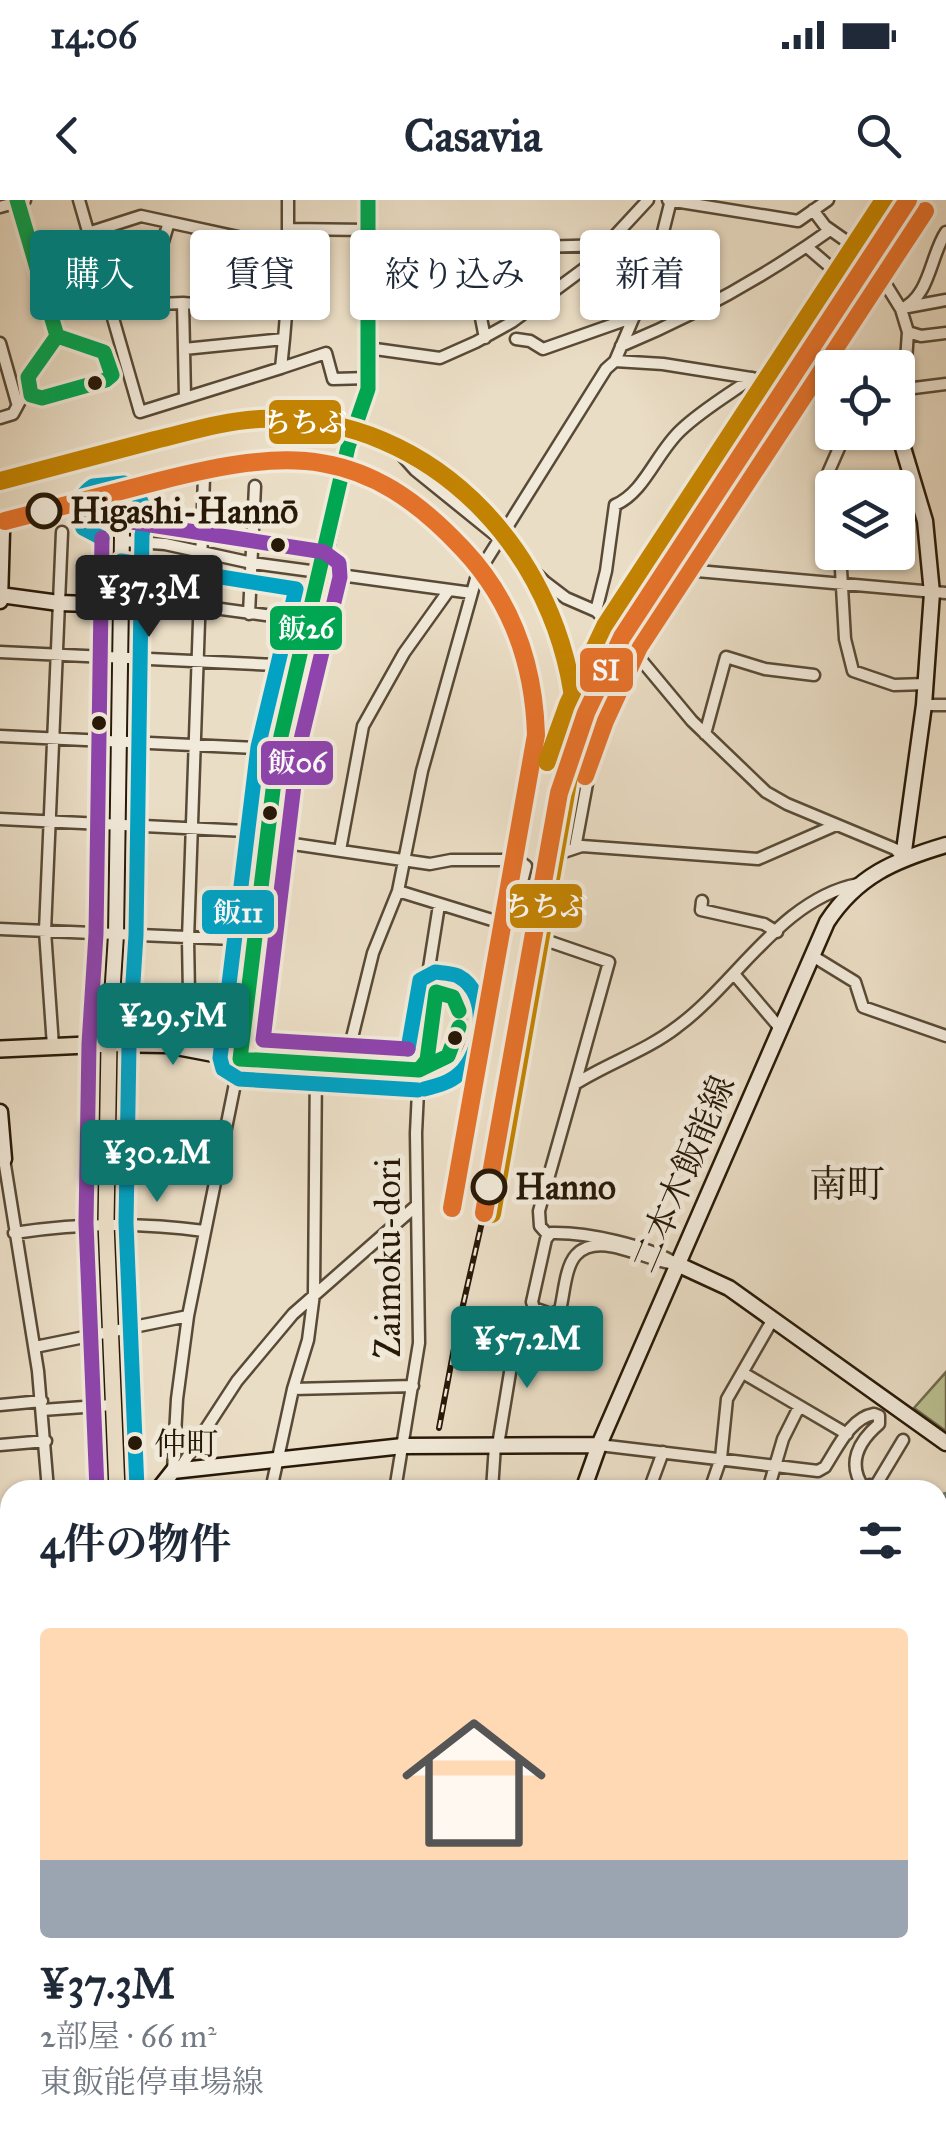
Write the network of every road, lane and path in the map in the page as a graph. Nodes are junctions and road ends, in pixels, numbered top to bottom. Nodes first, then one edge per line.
1 (79, 200) edge
2 (288, 200) edge
3 (368, 200) edge
4 (648, 200) edge
5 (669, 200) edge
6 (918, 200) edge
7 (20, 201) edge
8 (826, 201) edge
9 (0, 208) edge
10 (813, 210) junction
11 (169, 222) junction
12 (288, 229) joint
13 (87, 230) edge
14 (97, 230) edge
15 (167, 230) edge
16 (206, 230) edge
17 (368, 230) joint
18 (622, 230) edge
19 (662, 230) edge
20 (830, 230) junction
21 (946, 232) edge
22 (806, 247) junction
23 (946, 300) edge
24 (182, 303) junction
25 (170, 304) edge
26 (190, 304) edge
27 (904, 308) junction
28 (112, 320) edge
29 (286, 320) edge
30 (368, 320) edge
31 (481, 320) edge
32 (513, 320) edge
33 (625, 320) edge
34 (633, 320) edge
35 (908, 332) junction
36 (946, 333) edge
37 (57, 336) junction
38 (485, 338) junction
39 (284, 339) junction
40 (516, 339) dead end
41 (0, 343) edge
42 (620, 346) junction
43 (368, 348) junction
44 (184, 349) junction
45 (906, 350) edge
46 (116, 354) junction
47 (2, 358) edge
48 (616, 361) junction
49 (281, 368) junction
50 (368, 378) junction
51 (752, 378) junction
52 (946, 384) edge
53 (815, 388) edge
54 (915, 388) edge
55 (185, 398) junction
56 (24, 399) junction
57 (0, 418) edge
58 (354, 427) junction
59 (904, 450) edge
60 (204, 477) dead end
61 (255, 486) dead end
62 (2, 531) edge
63 (62, 532) dead end
64 (122, 537) joint
65 (499, 538) junction
66 (202, 550) junction
67 (252, 563) junction
68 (686, 570) dead end
69 (841, 570) edge
70 (321, 572) junction
71 (841, 584) junction
72 (449, 590) junction
73 (472, 593) junction
74 (939, 593) edge
75 (0, 597) edge
76 (59, 603) junction
77 (121, 604) junction
78 (199, 606) junction
79 (596, 611) junction
80 (249, 614) junction
81 (310, 621) junction
82 (0, 652) edge
83 (58, 654) junction
84 (120, 658) junction
85 (198, 663) junction
86 (298, 666) junction
87 (814, 675) dead end
88 (926, 684) junction
89 (946, 705) edge
90 (924, 706) junction
91 (599, 719) dead end
92 (705, 734) junction
93 (0, 736) edge
94 (54, 739) junction
95 (117, 741) junction
96 (195, 746) junction
97 (278, 749) junction
98 (0, 819) edge
99 (50, 822) junction
100 (116, 825) junction
101 (836, 825) junction
102 (194, 828) junction
103 (267, 836) junction
104 (946, 845) edge
105 (575, 848) junction
106 (340, 850) junction
107 (903, 858) junction
108 (406, 860) junction
109 (858, 884) junction
110 (521, 890) junction
111 (398, 891) junction
112 (550, 896) junction
113 (702, 901) dead end
114 (439, 905) junction
115 (0, 929) edge
116 (45, 931) junction
117 (777, 932) junction
118 (116, 935) junction
119 (188, 939) junction
120 (257, 940) junction
121 (811, 955) junction
122 (734, 974) junction
123 (779, 1027) junction
124 (946, 1036) edge
125 (109, 1044) junction
126 (53, 1046) junction
127 (0, 1049) edge
128 (190, 1049) junction
129 (240, 1059) junction
130 (316, 1064) junction
131 (345, 1066) junction
132 (416, 1069) junction
133 (575, 1084) junction
134 (0, 1112) edge
135 (4, 1159) joint
136 (416, 1206) junction
137 (106, 1223) junction
138 (204, 1231) junction
139 (0, 1234) edge
140 (14, 1234) junction
141 (548, 1236) junction
142 (677, 1264) junction
143 (314, 1294) junction
144 (188, 1316) junction
145 (774, 1319) junction
146 (517, 1330) dead end
147 (112, 1332) junction
148 (35, 1347) junction
149 (743, 1373) junction
150 (413, 1386) junction
151 (293, 1389) junction
152 (0, 1405) edge
153 (112, 1405) junction
154 (42, 1406) junction
155 (799, 1407) junction
156 (847, 1434) junction
157 (903, 1440) dead end
158 (46, 1441) junction
159 (946, 1442) edge
160 (497, 1444) junction
161 (600, 1445) junction
162 (0, 1446) edge
163 (403, 1446) junction
164 (663, 1452) junction
165 (721, 1458) junction
166 (277, 1461) junction
167 (776, 1467) junction
168 (176, 1470) junction
169 (48, 1480) edge
170 (116, 1480) edge
171 (167, 1480) edge
172 (273, 1480) edge
173 (397, 1480) edge
174 (493, 1480) edge
175 (588, 1480) edge
176 (653, 1480) edge
177 (713, 1480) edge
178 (771, 1480) edge
179 (863, 1480) edge
180 (879, 1480) edge

1 - 13 street
2 - 12 street
3 - 17 street
4 - 18 street
5 - 10 street
5 - 19 street
6 - 27 street
7 - 9 street
7 - 37 street
8 - 10 street
10 - 20 street
11 - 14 street
11 - 15 street
11 - 16 street
12 - 17 street
20 - 22 street
20 - 22 street
21 - 27 street
22 - 42 street
23 - 27 street
24 - 25 street
24 - 26 street
24 - 44 street
27 - 35 street
28 - 46 street
29 - 39 street
30 - 43 street
31 - 38 street
32 - 38 street
33 - 40 street
34 - 42 street
35 - 36 street
35 - 45 street
37 - 46 street
37 - 56 street
38 - 43 street
39 - 44 street
39 - 49 street
41 - 47 street
42 - 48 street
43 - 50 street
44 - 55 street
46 - 55 street
46 - 56 street
47 - 56 street
48 - 51 street
48 - 65 street
49 - 50 street
49 - 55 street
50 - 58 street
51 - 53 street
51 - 79 street
52 - 54 street
56 - 57 street
58 - 65 street
58 - 70 street
59 - 74 street
60 - 66 street
61 - 67 street
62 - 75 street
63 - 76 street
64 - 66 street
64 - 77 street
65 - 73 street
65 - 79 street
66 - 67 street
66 - 78 street
67 - 70 street
67 - 80 street
68 - 71 street
69 - 71 street
70 - 72 street
70 - 81 street
71 - 74 street
71 - 88 street
72 - 73 street
72 - 106 street
73 - 108 street
74 - 88 street
75 - 76 street
76 - 77 street
76 - 83 street
77 - 78 street
77 - 84 street
78 - 80 street
78 - 85 street
79 - 92 street
80 - 81 street
81 - 86 street
82 - 83 street
83 - 84 street
83 - 94 street
84 - 85 street
84 - 95 street
85 - 86 street
85 - 96 street
86 - 97 street
87 - 92 street
88 - 90 street
89 - 90 street
90 - 107 street
91 - 105 street
92 - 101 street
93 - 94 street
94 - 95 street
94 - 99 street
95 - 96 street
95 - 100 street
96 - 97 street
96 - 102 street
97 - 103 street
98 - 99 street
99 - 100 street
99 - 116 street
100 - 102 street
100 - 118 street
101 - 105 street
101 - 107 street
102 - 103 street
102 - 119 street
103 - 106 street
103 - 120 street
104 - 107 street, 二本木飯能線
105 - 112 street
106 - 108 street
107 - 109 street, 二本木飯能線
108 - 110 street
108 - 111 street
109 - 117 street
109 - 121 street, 二本木飯能線
110 - 112 street
110 - 114 street
111 - 114 street
111 - 131 street
112 - 133 street
113 - 117 street
114 - 132 street
115 - 116 street
116 - 118 street
116 - 126 street
117 - 122 street
118 - 119 street
118 - 125 street
119 - 120 street
119 - 128 street
120 - 129 street
121 - 123 street, 二本木飯能線
121 - 124 street
122 - 123 street
122 - 133 street
123 - 142 street, 二本木飯能線
125 - 126 main road
125 - 128 street
125 - 137 main road
126 - 127 main road
128 - 129 street
129 - 130 street
129 - 138 street
130 - 131 street
130 - 143 street
131 - 132 street
132 - 132 street
132 - 136 street, Zaimoku-dori
133 - 141 street
134 - 135 street
135 - 140 street
136 - 143 street
136 - 150 street, Zaimoku-dori
137 - 138 street
137 - 140 street
137 - 147 main road
138 - 144 street
139 - 140 street
140 - 148 street
141 - 142 street
141 - 142 street
142 - 145 street
142 - 161 street, 二本木飯能線
143 - 151 street
143 - 168 street
144 - 147 street
144 - 168 street
145 - 149 street
145 - 159 street
146 - 160 street
147 - 148 street
147 - 153 main road
148 - 154 street
149 - 155 street
149 - 165 street
150 - 151 street
150 - 163 street, Zaimoku-dori
151 - 166 street
152 - 154 street
153 - 154 street
153 - 170 main road
154 - 158 street
155 - 156 street
155 - 167 street
156 - 167 street
156 - 179 street
157 - 180 street
158 - 162 street
158 - 169 street
160 - 161 street
160 - 163 street
160 - 174 street
161 - 164 street
161 - 175 street, 二本木飯能線
163 - 166 street
163 - 173 street, Zaimoku-dori
164 - 165 street
164 - 176 street
165 - 167 street
165 - 177 street
166 - 168 street
166 - 172 street
167 - 178 street
168 - 171 street

